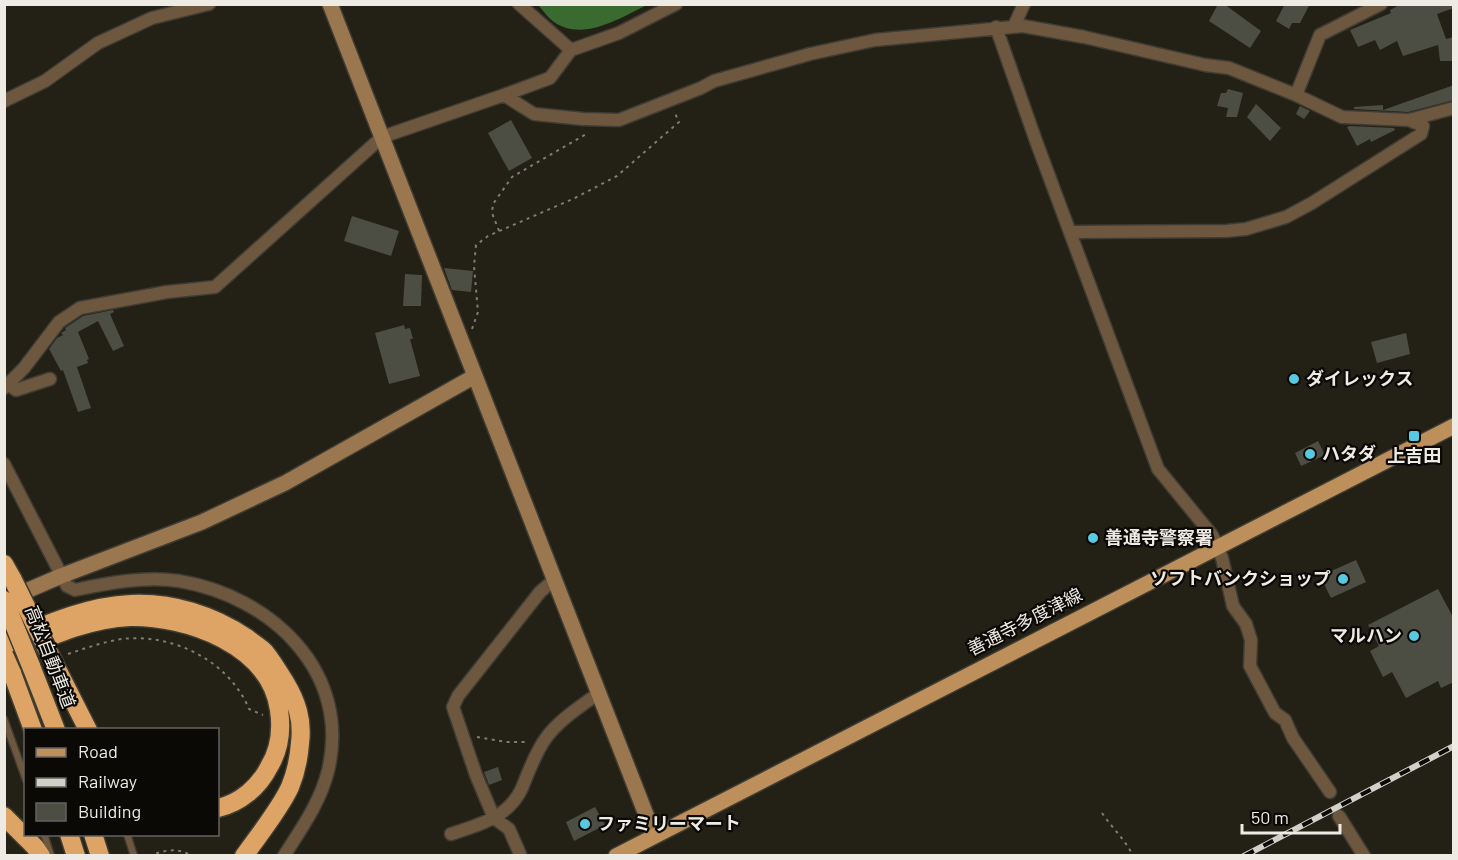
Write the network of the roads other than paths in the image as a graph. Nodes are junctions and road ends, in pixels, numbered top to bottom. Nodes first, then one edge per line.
1 (209, 4) edge
2 (330, 4) edge
3 (519, 4) edge
4 (676, 4) edge
5 (1024, 4) edge
6 (1382, 4) edge
7 (1014, 26) junction
8 (996, 27) junction
9 (571, 50) junction
10 (504, 95) junction
11 (1296, 95) junction
12 (4, 101) edge
13 (1454, 108) edge
14 (1409, 120) junction
15 (382, 137) junction
16 (1071, 232) junction
17 (475, 376) junction
18 (50, 379) dead end
19 (6, 386) edge
20 (1454, 426) edge
21 (4, 464) edge
22 (1216, 546) junction
23 (4, 564) edge
24 (62, 576) junction
25 (554, 580) junction
26 (4, 600) edge
27 (4, 642) edge
28 (7, 662) edge
29 (599, 693) junction
30 (4, 719) edge
31 (33, 728) edge
32 (56, 728) edge
33 (87, 728) edge
34 (24, 774) edge
35 (1330, 792) dead end
36 (219, 808) edge
37 (4, 816) edge
38 (1339, 816) dead end
39 (494, 818) junction
40 (451, 834) dead end
41 (654, 835) junction
42 (45, 836) edge
43 (70, 836) edge
44 (94, 836) edge
45 (128, 836) edge
46 (520, 854) dead end
47 (41, 855) edge
48 (51, 855) edge
49 (76, 855) edge
50 (100, 855) edge
51 (134, 855) edge
52 (244, 855) edge
53 (284, 855) edge
54 (616, 855) edge
55 (1364, 855) edge

1 - 12 street
2 - 15 street
3 - 9 street
4 - 9 street
5 - 7 street
6 - 11 street
7 - 8 street
7 - 11 street
8 - 10 street
8 - 16 street
9 - 10 street
10 - 15 street
11 - 14 street
13 - 14 street
14 - 16 street
15 - 17 street
15 - 19 street
16 - 22 street
17 - 24 street
17 - 25 street
18 - 19 street
20 - 22 main road, 善通寺多度津線
21 - 24 street
22 - 35 street
22 - 41 main road, 善通寺多度津線
23 - 33 highway, bridge
24 - 26 street
24 - 53 street
25 - 29 street
25 - 39 street
26 - 32 highway, 高松自動車道, bridge
27 - 52 highway
28 - 31 highway
28 - 36 highway
29 - 39 street
29 - 41 street
30 - 34 lane
37 - 47 highway
38 - 55 street
39 - 40 street
39 - 46 street
41 - 54 main road, 善通寺多度津線
42 - 48 lane
43 - 49 highway
44 - 50 highway
45 - 51 lane

